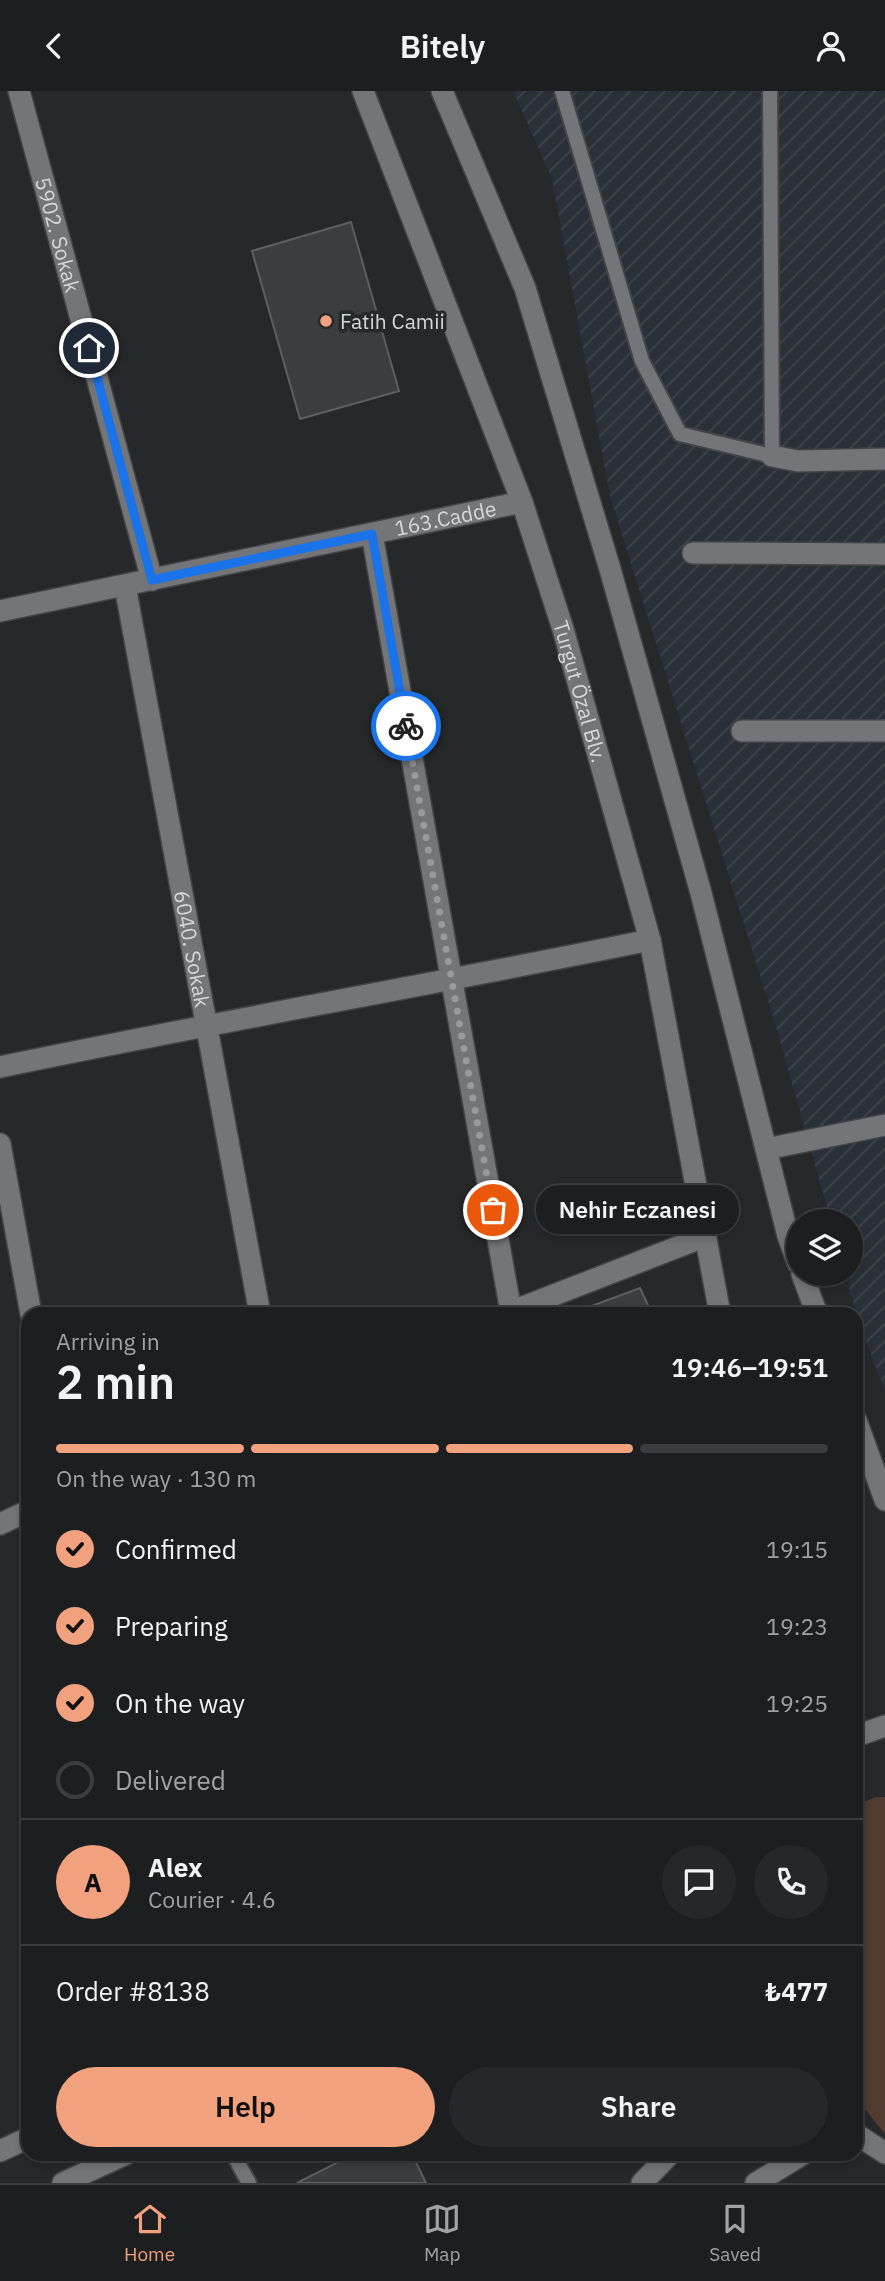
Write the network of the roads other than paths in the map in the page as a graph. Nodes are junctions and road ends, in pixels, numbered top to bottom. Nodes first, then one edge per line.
1 (19, 91) edge
2 (363, 91) edge
3 (442, 91) edge
4 (562, 91) edge
5 (770, 91) edge
6 (772, 456) junction
7 (885, 459) edge
8 (522, 502) junction
9 (372, 534) junction
10 (693, 553) dead end
11 (885, 554) edge
12 (152, 580) junction
13 (125, 586) junction
14 (0, 611) edge
15 (742, 731) dead end
16 (885, 731) edge
17 (650, 940) junction
18 (452, 980) junction
19 (206, 1024) junction
20 (0, 1067) edge
21 (885, 1125) edge
22 (0, 1144) edge
23 (766, 1149) junction
24 (786, 1220) edge
25 (706, 1236) junction
26 (806, 1286) edge
27 (30, 1307) edge
28 (259, 1307) edge
29 (507, 1307) edge
30 (523, 1307) edge
31 (719, 1307) edge
32 (814, 1307) edge
33 (863, 1439) edge
34 (885, 1500) edge
35 (21, 1514) edge
36 (0, 1524) edge
37 (885, 1726) edge
38 (863, 1734) edge
39 (863, 2139) edge
40 (21, 2141) edge
41 (0, 2151) edge
42 (885, 2153) edge
43 (112, 2161) edge
44 (237, 2161) edge
45 (647, 2161) edge
46 (663, 2161) edge
47 (792, 2161) edge
48 (71, 2181) edge
49 (643, 2182) edge
50 (248, 2183) edge
51 (756, 2183) edge

1 - 12 street, 5902. Sokak
2 - 8 street, Turgut Özal Blv.
3 - 23 street
4 - 6 lane
5 - 6 lane
6 - 7 street
8 - 9 street, 163.Cadde
8 - 17 street, Turgut Özal Blv.
9 - 12 street, 163.Cadde
9 - 18 street
10 - 11 street
12 - 13 street, 163.Cadde
13 - 14 street, 163.Cadde
13 - 19 street, 6040. Sokak
15 - 16 street
17 - 18 street
17 - 25 street, Turgut Özal Blv.
18 - 19 street
18 - 29 street
19 - 20 street
19 - 28 street, 6040. Sokak
21 - 23 street
22 - 27 street
23 - 24 street
25 - 30 street
25 - 31 street, Turgut Özal Blv.
26 - 32 street
33 - 34 street
35 - 36 street
37 - 38 street
39 - 42 street
40 - 41 street
43 - 48 street
44 - 50 lane
45 - 49 street
46 - 49 street
47 - 51 street

